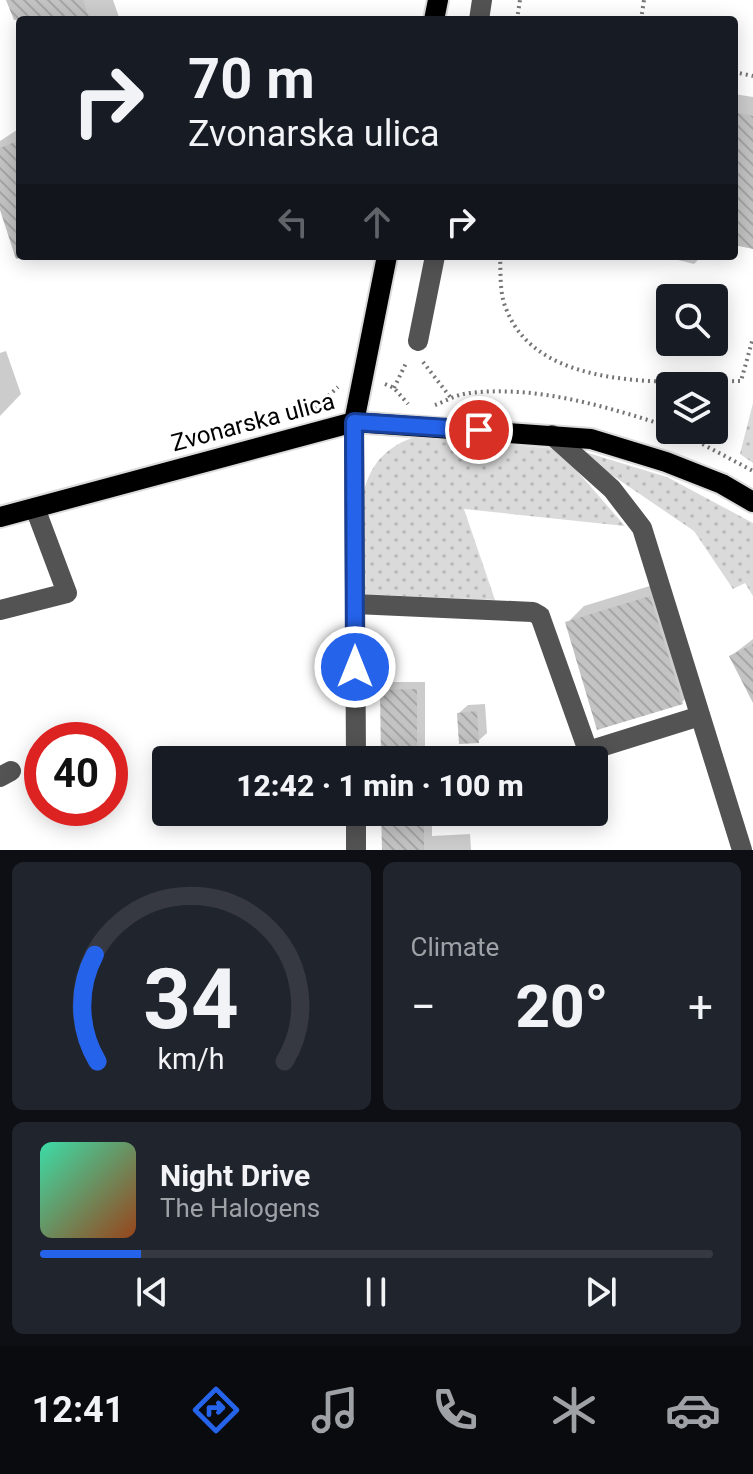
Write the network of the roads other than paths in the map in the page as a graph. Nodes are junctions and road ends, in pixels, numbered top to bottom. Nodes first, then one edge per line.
1 (386, 260) edge
2 (434, 260) edge
3 (420, 350) road end
4 (354, 422) junction
5 (552, 435) junction
6 (753, 502) edge
7 (35, 508) junction
8 (0, 517) edge
9 (355, 604) junction
10 (0, 610) edge
11 (700, 716) junction
12 (356, 746) edge
13 (356, 826) edge
14 (356, 850) edge
15 (742, 850) edge

1 - 4 main road
2 - 3 street
4 - 5 main road, Zvonarska ulica
4 - 7 main road, Zvonarska ulica
4 - 9 street
5 - 6 main road, Zvonarska ulica
5 - 11 street
7 - 8 main road, Zvonarska ulica
7 - 10 street
9 - 11 street
9 - 12 street
11 - 15 street
13 - 14 street

